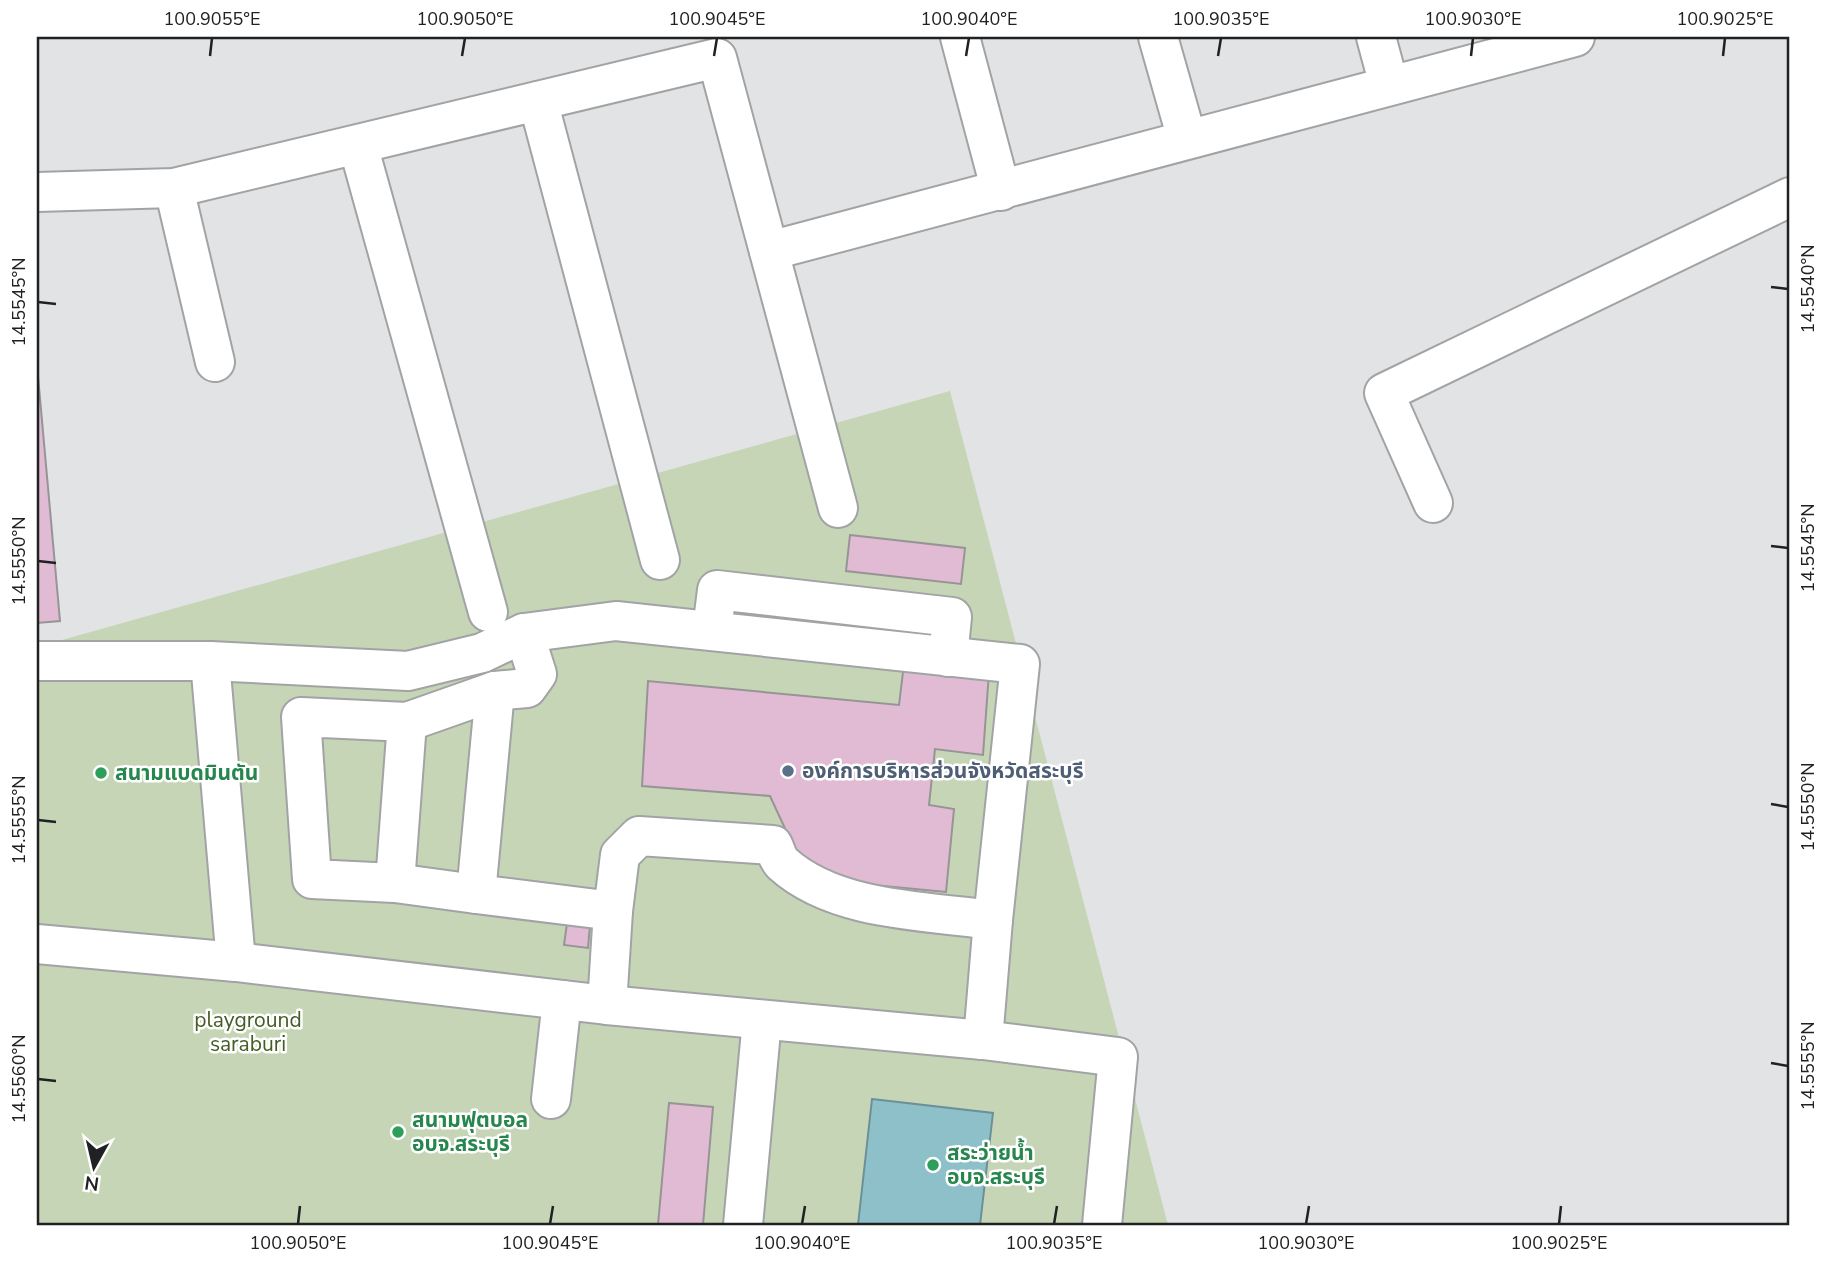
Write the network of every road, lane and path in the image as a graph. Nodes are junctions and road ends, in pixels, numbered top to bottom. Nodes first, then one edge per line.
1 (960, 37) edge
2 (1158, 37) edge
3 (1377, 37) edge
4 (1575, 37) edge
5 (1389, 85) junction
6 (538, 101) junction
7 (1186, 139) junction
8 (358, 145) junction
9 (174, 187) junction
10 (1001, 191) junction
11 (37, 192) edge
12 (1790, 197) edge
13 (769, 251) junction
14 (215, 362) dead end
15 (1433, 503) dead end
16 (838, 508) dead end
17 (660, 560) dead end
18 (488, 612) dead end
19 (524, 633) junction
20 (37, 661) edge
21 (210, 661) junction
22 (495, 691) junction
23 (407, 722) junction
24 (395, 883) junction
25 (476, 894) junction
26 (613, 911) junction
27 (993, 920) junction
28 (37, 944) edge
29 (236, 962) junction
30 (562, 1000) junction
31 (607, 1005) junction
32 (762, 1020) junction
33 (983, 1040) junction
34 (551, 1099) dead end
35 (743, 1225) edge
36 (1102, 1225) edge

1 - 10 street
2 - 7 street
3 - 5 street
4 - 5 street
5 - 7 street
6 - 8 street
6 - 13 street
6 - 17 street
7 - 10 street
8 - 9 street
8 - 18 street
9 - 11 street
9 - 14 street
10 - 13 street
12 - 15 street
13 - 16 street
19 - 21 street
19 - 22 street
19 - 27 street
20 - 21 street
21 - 29 street
22 - 23 street
22 - 25 street
23 - 24 street
23 - 24 street
24 - 25 street
25 - 26 street
26 - 27 street
26 - 31 street
27 - 33 street
28 - 29 street
29 - 30 street
30 - 31 street
30 - 34 street
31 - 32 street
32 - 33 street
32 - 35 street
33 - 36 street

